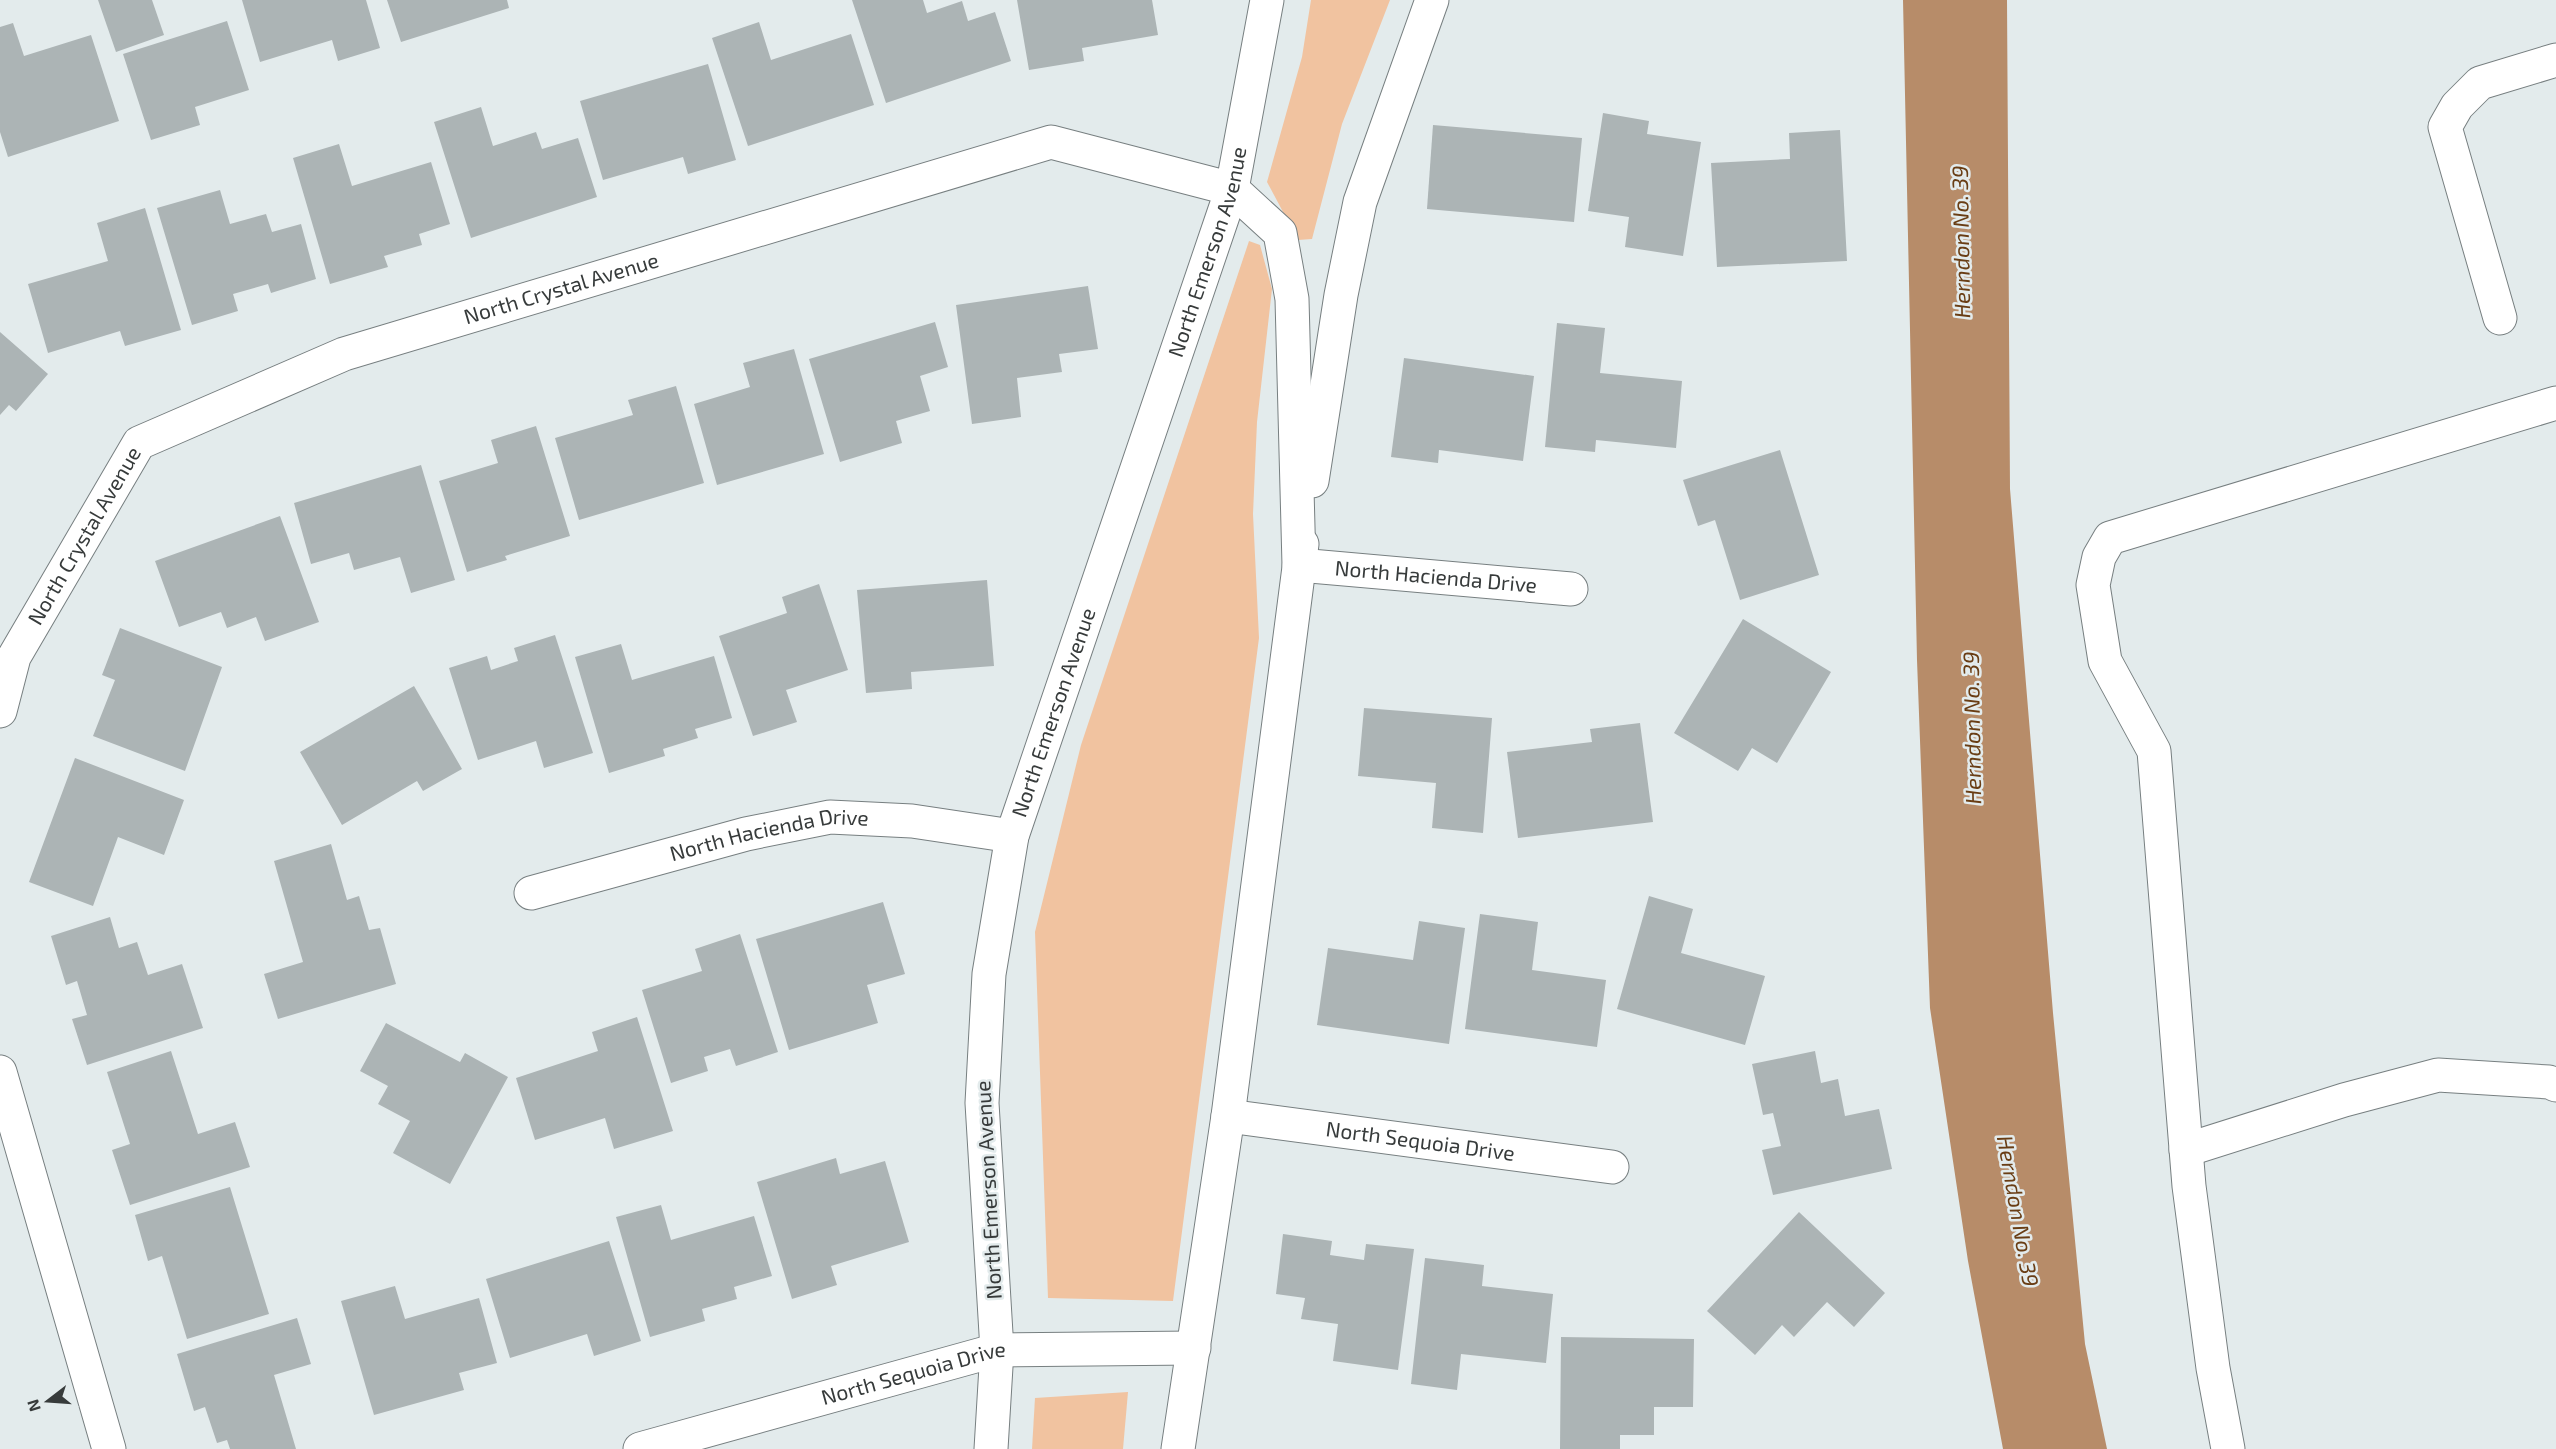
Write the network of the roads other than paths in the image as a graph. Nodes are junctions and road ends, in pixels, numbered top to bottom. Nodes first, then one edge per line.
1 (1267, 0) edge
2 (1432, 0) edge
3 (2556, 60) edge
4 (1232, 189) junction
5 (2500, 318) dead end
6 (2556, 403) edge
7 (1299, 566) junction
8 (1571, 589) dead end
9 (0, 711) edge
10 (1012, 836) junction
11 (531, 893) dead end
12 (0, 1072) edge
13 (2556, 1085) edge
14 (1228, 1116) junction
15 (2186, 1150) junction
16 (1612, 1167) dead end
17 (1194, 1348) junction
18 (997, 1350) junction
19 (109, 1449) edge
20 (640, 1449) edge
21 (992, 1449) edge
22 (1178, 1449) edge
23 (2228, 1449) edge

1 - 4 street, North Emerson Avenue
2 - 7 street
3 - 5 street
4 - 7 street
4 - 9 street, North Crystal Avenue
4 - 10 street, North Emerson Avenue
6 - 15 street
7 - 8 street, North Hacienda Drive
7 - 14 street
10 - 11 street, North Hacienda Drive
10 - 18 street, North Emerson Avenue
12 - 19 street
13 - 15 street
14 - 16 street, North Sequoia Drive
14 - 17 street
15 - 23 street
17 - 18 street, North Sequoia Drive
17 - 22 street
18 - 20 street, North Sequoia Drive
18 - 21 street, North Emerson Avenue

